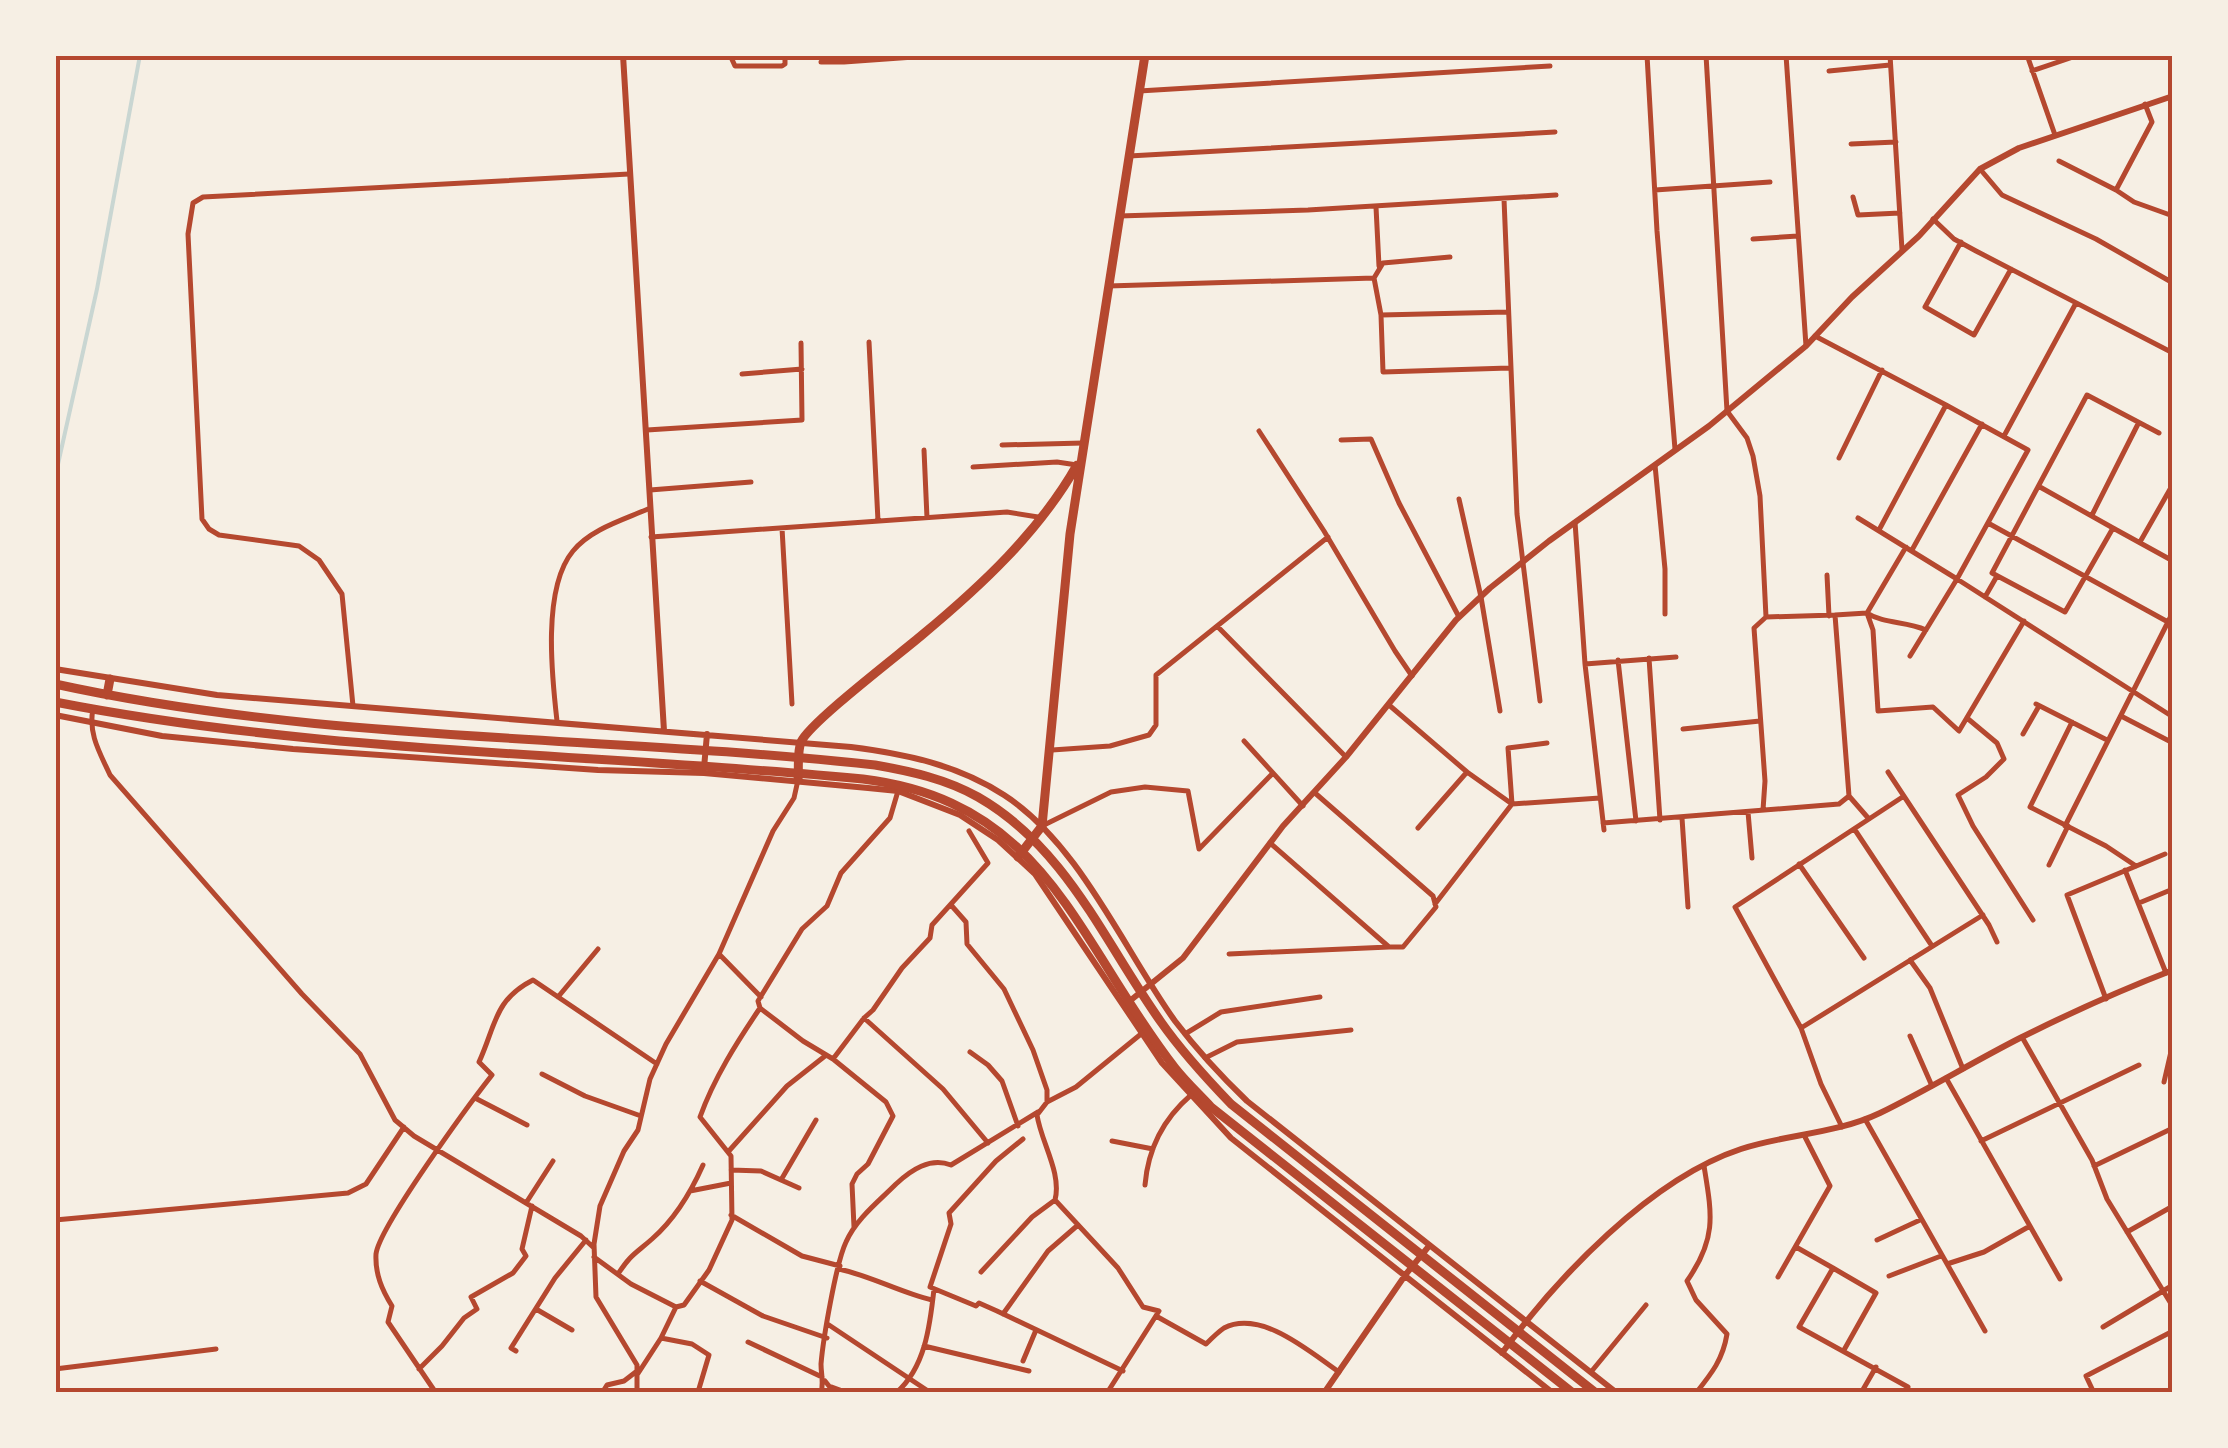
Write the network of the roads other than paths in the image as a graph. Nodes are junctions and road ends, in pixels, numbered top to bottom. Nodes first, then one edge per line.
1 (622, 55) edge
2 (730, 55) edge
3 (785, 55) edge
4 (925, 55) edge
5 (1145, 55) edge
6 (1646, 55) edge
7 (1706, 55) edge
8 (1786, 55) edge
9 (1890, 55) edge
10 (2027, 55) edge
11 (914, 56) edge
12 (2076, 56) edge
13 (844, 58) edge
14 (821, 62) dead end
15 (1890, 65) junction
16 (1550, 66) dead end
17 (1828, 70) dead end
18 (2032, 71) junction
19 (1139, 91) junction
20 (2173, 96) edge
21 (2145, 104) junction
22 (1555, 132) dead end
23 (2055, 135) junction
24 (1896, 142) junction
25 (1851, 144) dead end
26 (1129, 156) junction
27 (2059, 160) dead end
28 (1980, 169) junction
29 (629, 174) junction
30 (1770, 182) dead end
31 (1715, 187) junction
32 (1655, 190) junction
33 (2116, 190) junction
34 (1556, 195) dead end
35 (1853, 197) dead end
36 (1504, 199) junction
37 (1376, 206) junction
38 (1900, 214) junction
39 (1120, 216) junction
40 (2173, 216) edge
41 (1933, 219) junction
42 (1798, 236) junction
43 (1753, 239) dead end
44 (1961, 242) junction
45 (1902, 250) junction
46 (1450, 257) dead end
47 (1379, 269) junction
48 (2011, 269) junction
49 (1374, 278) junction
50 (2173, 283) edge
51 (1108, 286) junction
52 (2076, 303) junction
53 (1508, 312) junction
54 (1381, 315) junction
55 (1815, 336) junction
56 (869, 342) dead end
57 (801, 343) dead end
58 (1806, 346) junction
59 (2173, 353) edge
60 (1509, 368) junction
61 (802, 369) junction
62 (1882, 370) junction
63 (742, 374) dead end
64 (1946, 404) junction
65 (1728, 412) junction
66 (1982, 424) junction
67 (2139, 424) junction
68 (644, 430) junction
69 (1259, 432) dead end
70 (2159, 434) dead end
71 (2004, 436) junction
72 (1341, 440) dead end
73 (1083, 443) junction
74 (1002, 445) dead end
75 (1675, 449) junction
76 (924, 450) dead end
77 (1839, 458) dead end
78 (1079, 461) junction
79 (1655, 465) junction
80 (973, 467) dead end
81 (751, 482) dead end
82 (2173, 484) edge
83 (2040, 488) junction
84 (647, 490) junction
85 (1459, 499) dead end
86 (648, 509) junction
87 (2092, 515) junction
88 (927, 518) junction
89 (1041, 518) junction
90 (1858, 518) dead end
91 (878, 521) junction
92 (1575, 522) junction
93 (1988, 524) junction
94 (782, 528) junction
95 (2113, 528) junction
96 (1879, 530) junction
97 (1328, 536) junction
98 (2011, 536) junction
99 (650, 537) junction
100 (2140, 542) junction
101 (1909, 548) junction
102 (2173, 561) edge
103 (1522, 562) junction
104 (1828, 575) dead end
105 (1997, 576) junction
106 (2085, 576) junction
107 (1956, 578) junction
108 (1481, 597) junction
109 (1985, 597) junction
110 (2173, 612) edge
111 (1867, 613) junction
112 (1666, 614) dead end
113 (1832, 616) junction
114 (1459, 617) junction
115 (1766, 617) junction
116 (2024, 621) junction
117 (2168, 622) junction
118 (1218, 626) junction
119 (1926, 630) junction
120 (2164, 630) junction
121 (2173, 635) edge
122 (1910, 656) dead end
123 (1676, 657) dead end
124 (1649, 658) junction
125 (1618, 660) junction
126 (1584, 664) junction
127 (55, 669) edge
128 (1412, 676) junction
129 (110, 679) junction
130 (55, 684) edge
131 (2134, 692) junction
132 (107, 695) junction
133 (1540, 701) dead end
134 (55, 702) edge
135 (792, 704) dead end
136 (1388, 705) junction
137 (353, 706) junction
138 (93, 709) junction
139 (1500, 710) dead end
140 (55, 715) edge
141 (2121, 716) junction
142 (2173, 717) edge
143 (1967, 718) junction
144 (1760, 721) junction
145 (558, 722) junction
146 (2072, 722) junction
147 (90, 723) junction
148 (1683, 730) dead end
149 (664, 731) junction
150 (707, 734) junction
151 (2023, 734) dead end
152 (2107, 740) junction
153 (1244, 741) dead end
154 (801, 742) junction
155 (1547, 742) dead end
156 (2173, 743) edge
157 (1048, 750) junction
158 (1346, 757) junction
159 (1466, 772) junction
160 (1888, 772) dead end
161 (704, 773) junction
162 (1272, 774) junction
163 (798, 780) junction
164 (898, 792) junction
165 (1315, 793) junction
166 (1850, 796) junction
167 (1904, 796) junction
168 (1600, 798) junction
169 (1512, 804) junction
170 (1302, 806) junction
171 (1763, 810) junction
172 (1748, 812) junction
173 (1682, 818) junction
174 (1868, 819) junction
175 (1660, 820) junction
176 (1636, 821) junction
177 (1042, 826) junction
178 (2066, 826) junction
179 (1418, 828) dead end
180 (1855, 830) junction
181 (969, 831) dead end
182 (1270, 844) junction
183 (2164, 854) dead end
184 (1018, 856) junction
185 (1752, 858) dead end
186 (1800, 864) junction
187 (2050, 865) dead end
188 (2136, 866) junction
189 (2124, 870) junction
190 (2173, 889) edge
191 (1435, 904) junction
192 (2139, 904) junction
193 (951, 905) junction
194 (1688, 907) dead end
195 (1983, 914) junction
196 (2033, 920) dead end
197 (1997, 942) dead end
198 (1932, 946) junction
199 (1389, 947) junction
200 (598, 948) dead end
201 (718, 954) junction
202 (1229, 954) dead end
203 (1864, 958) dead end
204 (1910, 960) junction
205 (2170, 972) edge
206 (1152, 984) junction
207 (1320, 996) dead end
208 (558, 998) junction
209 (761, 998) junction
210 (2106, 999) junction
211 (1123, 1006) junction
212 (760, 1008) junction
213 (864, 1018) junction
214 (1801, 1028) junction
215 (1351, 1030) dead end
216 (1140, 1034) junction
217 (1185, 1034) junction
218 (1910, 1036) dead end
219 (2022, 1037) junction
220 (2173, 1043) edge
221 (970, 1052) dead end
222 (826, 1055) junction
223 (1205, 1058) junction
224 (833, 1060) junction
225 (657, 1064) junction
226 (2138, 1064) dead end
227 (1963, 1069) junction
228 (542, 1074) dead end
229 (1946, 1078) junction
230 (2164, 1082) dead end
231 (1932, 1086) junction
232 (1191, 1095) junction
233 (475, 1098) junction
234 (1048, 1102) junction
235 (2058, 1102) junction
236 (1038, 1112) junction
237 (641, 1116) junction
238 (1865, 1119) junction
239 (816, 1120) dead end
240 (527, 1126) dead end
241 (1018, 1126) junction
242 (404, 1127) junction
243 (1842, 1128) junction
244 (2173, 1128) edge
245 (1804, 1134) junction
246 (1023, 1139) dead end
247 (1982, 1140) junction
248 (1112, 1141) dead end
249 (989, 1144) junction
250 (1153, 1149) junction
251 (438, 1150) junction
252 (728, 1152) junction
253 (553, 1161) dead end
254 (704, 1165) dead end
255 (1704, 1166) junction
256 (2094, 1166) junction
257 (731, 1170) junction
258 (781, 1180) junction
259 (730, 1183) junction
260 (1145, 1186) dead end
261 (799, 1188) dead end
262 (690, 1191) junction
263 (1054, 1200) junction
264 (529, 1205) junction
265 (2173, 1206) edge
266 (731, 1215) junction
267 (55, 1220) edge
268 (1920, 1220) junction
269 (1078, 1225) junction
270 (2030, 1226) junction
271 (854, 1230) junction
272 (2127, 1232) junction
273 (586, 1240) junction
274 (1877, 1240) dead end
275 (1429, 1246) junction
276 (1796, 1247) junction
277 (594, 1248) junction
278 (1941, 1256) junction
279 (594, 1257) junction
280 (1946, 1264) junction
281 (839, 1267) junction
282 (1832, 1268) junction
283 (980, 1272) dead end
284 (618, 1274) junction
285 (1406, 1274) junction
286 (1889, 1276) dead end
287 (1778, 1278) dead end
288 (2060, 1279) dead end
289 (700, 1281) junction
290 (2173, 1285) edge
291 (934, 1288) junction
292 (2163, 1290) junction
293 (932, 1300) junction
294 (1646, 1304) dead end
295 (2173, 1307) edge
296 (676, 1308) junction
297 (536, 1309) junction
298 (1003, 1314) junction
299 (1156, 1316) junction
300 (1525, 1321) junction
301 (828, 1325) junction
302 (2104, 1327) dead end
303 (572, 1330) dead end
304 (1036, 1330) junction
305 (1985, 1331) dead end
306 (2173, 1331) edge
307 (661, 1338) junction
308 (826, 1338) junction
309 (748, 1342) dead end
310 (924, 1346) junction
311 (216, 1349) dead end
312 (1844, 1350) junction
313 (516, 1352) dead end
314 (1502, 1353) junction
315 (1023, 1361) dead end
316 (1876, 1367) junction
317 (55, 1369) edge
318 (419, 1369) junction
319 (1029, 1371) dead end
320 (1123, 1371) junction
321 (1339, 1372) junction
322 (1591, 1372) junction
323 (637, 1373) junction
324 (912, 1378) junction
325 (823, 1379) junction
326 (436, 1393) edge
327 (602, 1393) edge
328 (638, 1393) edge
329 (701, 1393) edge
330 (821, 1393) edge
331 (848, 1393) edge
332 (896, 1393) edge
333 (932, 1393) edge
334 (1108, 1393) edge
335 (1324, 1393) edge
336 (1553, 1393) edge
337 (1573, 1393) edge
338 (1596, 1393) edge
339 (1617, 1393) edge
340 (1696, 1393) edge
341 (1862, 1393) edge
342 (1904, 1393) edge
343 (2094, 1393) edge

1 - 29 street
2 - 3 street
4 - 11 street
5 - 19 main road
6 - 32 street
7 - 31 street
8 - 42 street
9 - 15 street
10 - 18 street
11 - 13 street
12 - 18 street
13 - 14 street
15 - 17 street
15 - 24 street
16 - 19 street
18 - 23 street
19 - 26 main road
20 - 21 street
21 - 23 street
21 - 33 street
22 - 26 street
23 - 28 street
24 - 25 street
24 - 38 street
26 - 39 main road
27 - 33 street
28 - 41 street
28 - 50 street
29 - 68 street
29 - 137 street
30 - 31 street
31 - 32 street
31 - 65 street
32 - 75 street
33 - 40 street
34 - 36 street
35 - 38 street
36 - 37 street
36 - 53 street
37 - 39 street
37 - 47 street
38 - 45 street
39 - 51 main road
41 - 44 street
41 - 45 street
42 - 43 street
42 - 58 street
44 - 48 street
44 - 48 street
45 - 55 street
46 - 47 street
47 - 49 street
48 - 52 street
49 - 51 street
49 - 54 street
51 - 73 main road
52 - 59 street
52 - 71 street
53 - 54 street
53 - 60 street
54 - 60 street
55 - 58 street
55 - 62 street
56 - 91 street
57 - 61 street
58 - 65 street
60 - 103 street
61 - 63 street
61 - 68 street
62 - 64 street
62 - 77 street
64 - 66 street
64 - 96 street
65 - 75 street
65 - 115 street
66 - 71 street
66 - 101 street
67 - 70 street
67 - 83 street
67 - 87 street
68 - 84 street
69 - 97 street
71 - 93 street
72 - 114 street
73 - 74 street
73 - 78 main road
75 - 79 street
76 - 88 street
78 - 80 street
78 - 89 main road
78 - 157 main road
79 - 92 street
79 - 112 street
81 - 84 street
82 - 100 street
83 - 87 street
83 - 98 street
84 - 86 street
85 - 108 street
86 - 99 street
86 - 145 street
87 - 95 street
88 - 89 street
88 - 91 street
89 - 154 main road
90 - 96 street
91 - 94 street
92 - 103 street
92 - 126 street
93 - 98 street
93 - 107 street
94 - 99 street
94 - 135 street
95 - 100 street
95 - 106 street
96 - 101 street
97 - 118 street
97 - 128 street
98 - 105 street
98 - 106 street
99 - 149 street
100 - 102 street
101 - 107 street
101 - 111 street
103 - 108 street
103 - 133 street
104 - 113 street
105 - 106 street
105 - 109 street
106 - 117 street
107 - 109 street
107 - 119 street
108 - 114 street
108 - 139 street
109 - 116 street
110 - 117 street
111 - 113 street
111 - 119 street
111 - 143 street
113 - 115 street
113 - 166 street
114 - 128 street
115 - 144 street
116 - 131 street
116 - 143 street
117 - 120 street
118 - 157 street
118 - 158 street
119 - 122 street
120 - 121 street
120 - 131 street
123 - 124 street
124 - 125 street
124 - 175 street
125 - 126 street
125 - 176 street
126 - 168 street
127 - 129 street
128 - 136 street
129 - 132 main road
129 - 137 street
130 - 132 main road
131 - 141 street
131 - 142 street
132 - 338 main road
134 - 138 main road
136 - 158 street
136 - 159 street
137 - 145 street
138 - 147 street
138 - 337 main road
140 - 147 street
141 - 152 street
141 - 156 street
143 - 196 street
144 - 148 street
144 - 171 street
145 - 149 street
146 - 151 street
146 - 152 street
146 - 178 street
147 - 161 street
147 - 242 street
149 - 150 street
150 - 154 street
150 - 161 street
152 - 178 street
153 - 162 street
154 - 163 main road
154 - 177 street
155 - 169 street
157 - 177 main road
158 - 165 street
159 - 169 street
159 - 179 street
160 - 167 street
161 - 163 street
162 - 170 street
162 - 177 street
163 - 164 street
163 - 201 street
164 - 184 street
164 - 209 street
165 - 170 street
165 - 191 street
166 - 171 street
166 - 174 street
167 - 174 street
167 - 195 street
168 - 169 street
168 - 176 street
169 - 191 street
170 - 182 street
171 - 172 street
172 - 173 street
172 - 185 street
173 - 175 street
173 - 194 street
174 - 180 street
175 - 176 street
177 - 184 main road
177 - 206 street
178 - 187 street
178 - 188 street
180 - 186 street
180 - 198 street
181 - 193 street
182 - 199 street
182 - 206 street
183 - 188 street
184 - 211 street
186 - 203 street
186 - 214 street
188 - 189 street
189 - 192 street
189 - 210 street
190 - 192 street
191 - 199 street
192 - 205 street
193 - 213 street
193 - 234 street
195 - 197 street
195 - 198 street
198 - 204 street
199 - 202 street
200 - 208 street
201 - 209 street
201 - 225 street
204 - 214 street
204 - 227 street
205 - 210 street
206 - 211 street
206 - 217 street
207 - 217 street
208 - 225 street
208 - 233 street
209 - 212 street
210 - 219 street
211 - 216 street
212 - 222 street
212 - 252 street
213 - 224 street
213 - 249 street
214 - 243 street
215 - 223 street
216 - 232 street
216 - 234 street
217 - 223 street
218 - 231 street
219 - 227 street
219 - 235 street
220 - 230 street
221 - 241 street
222 - 224 street
222 - 252 street
223 - 275 street
224 - 271 street
225 - 237 street
226 - 235 street
227 - 229 street
228 - 237 street
229 - 231 street
229 - 247 street
231 - 238 street
232 - 250 street
232 - 285 street
233 - 240 street
233 - 251 street
234 - 236 street
235 - 247 street
235 - 256 street
236 - 241 street
236 - 263 street
237 - 277 street
238 - 243 street
238 - 268 street
239 - 258 street
241 - 249 street
242 - 251 street
242 - 267 street
243 - 245 street
244 - 256 street
245 - 255 street
245 - 276 street
246 - 291 street
247 - 270 street
248 - 250 street
249 - 271 street
250 - 260 street
251 - 264 street
251 - 318 street
252 - 257 street
253 - 264 street
254 - 262 street
255 - 300 street
255 - 340 street
256 - 272 street
257 - 258 street
257 - 259 street
258 - 261 street
259 - 262 street
259 - 266 street
262 - 284 street
263 - 269 street
263 - 283 street
264 - 273 street
264 - 318 street
265 - 272 street
266 - 281 street
266 - 289 street
268 - 274 street
268 - 278 street
269 - 298 street
269 - 299 street
270 - 280 street
270 - 288 street
271 - 281 street
272 - 292 street
273 - 277 street
273 - 297 street
275 - 285 street
275 - 300 street
276 - 282 street
276 - 287 street
277 - 279 street
278 - 280 street
278 - 286 street
279 - 284 street
279 - 323 street
280 - 305 street
281 - 293 street
281 - 301 street
282 - 312 street
282 - 312 street
284 - 296 street
285 - 314 street
285 - 321 street
289 - 296 street
289 - 308 street
290 - 292 street
291 - 293 street
291 - 298 street
292 - 295 street
292 - 302 street
293 - 310 street
294 - 322 street
296 - 307 street
297 - 303 street
297 - 313 street
298 - 304 street
299 - 320 street
299 - 321 street
300 - 314 street
300 - 322 street
301 - 308 street
301 - 324 street
304 - 315 street
304 - 320 street
306 - 343 street
307 - 323 street
307 - 329 street
308 - 325 street
309 - 325 street
310 - 319 street
310 - 324 street
311 - 317 street
312 - 316 street
314 - 336 street
316 - 341 street
316 - 342 street
318 - 326 street
320 - 334 street
321 - 335 street
322 - 339 street
323 - 327 street
323 - 328 street
324 - 332 street
324 - 333 street
325 - 330 street
325 - 331 street

